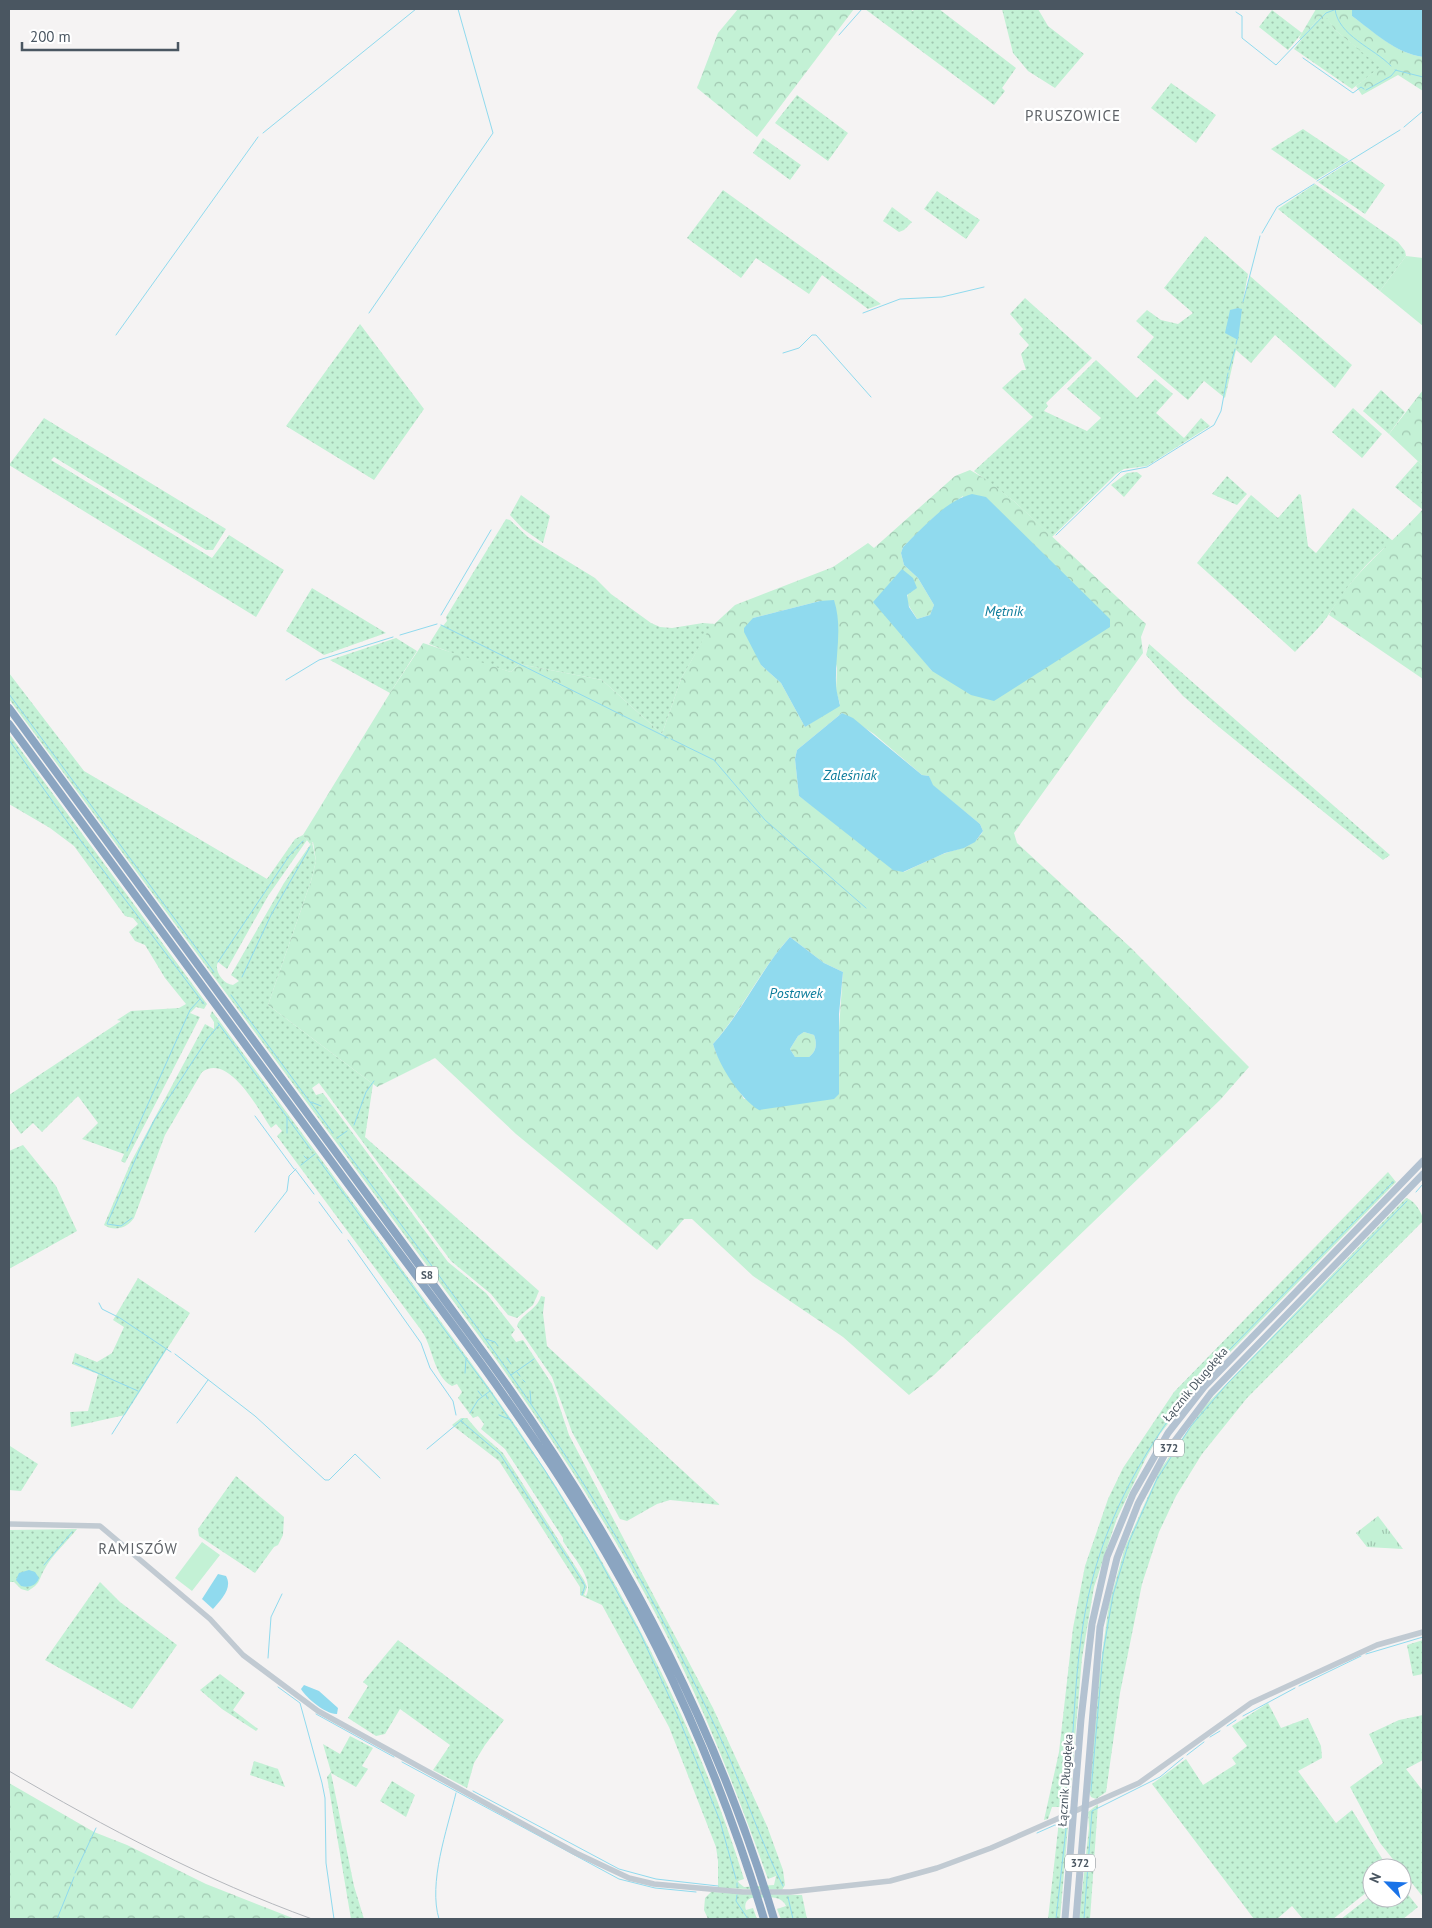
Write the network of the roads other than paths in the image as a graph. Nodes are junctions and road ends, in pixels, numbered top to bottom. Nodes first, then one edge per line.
1 (9, 708) edge
2 (9, 724) edge
3 (1423, 1161) edge
4 (1423, 1174) edge
5 (9, 1524) edge
6 (1423, 1632) edge
7 (1084, 1807) junction
8 (1074, 1812) junction
9 (764, 1919) edge
10 (774, 1919) edge
11 (1065, 1919) edge
12 (1076, 1919) edge

1 - 10 highway, S8
2 - 9 highway, S8
3 - 8 main road, Łącznik Długołęka / 372
4 - 7 main road, Łącznik Długołęka / 372
5 - 8 street
6 - 7 street
7 - 8 street
7 - 12 main road, Łącznik Długołęka / 372
8 - 11 main road, Łącznik Długołęka / 372

